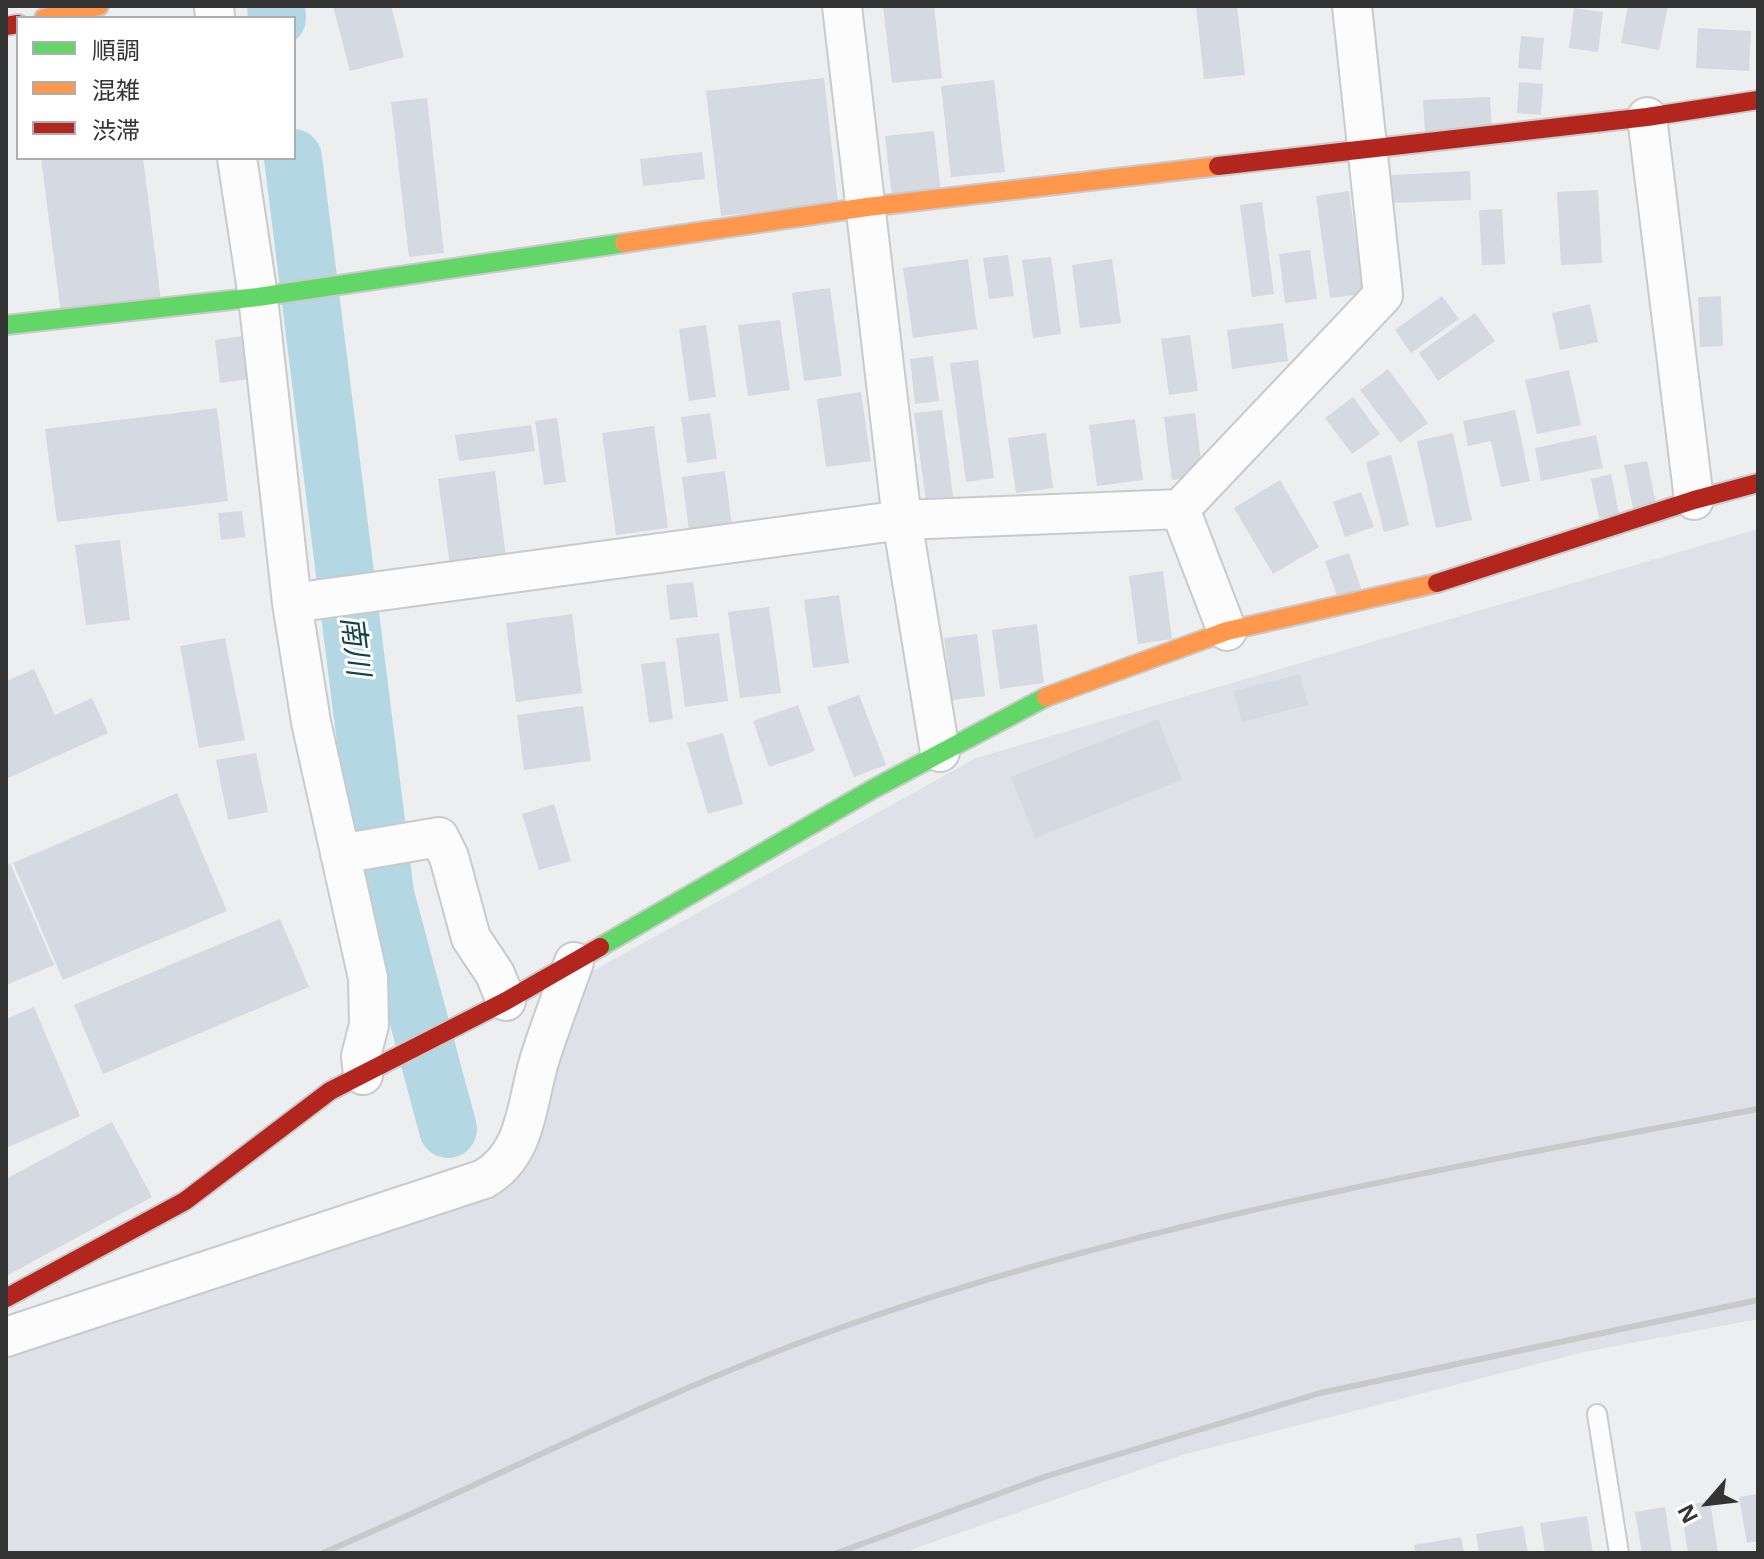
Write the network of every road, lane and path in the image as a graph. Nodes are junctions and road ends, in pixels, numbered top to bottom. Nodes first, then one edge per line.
1 (99, 6) edge
2 (842, 6) edge
3 (1352, 6) edge
4 (53, 16) edge
5 (1758, 100) edge
6 (1647, 117) junction
7 (1368, 147) junction
8 (237, 160) edge
9 (867, 207) junction
10 (265, 296) junction
11 (6, 325) edge
12 (1758, 483) edge
13 (1694, 500) junction
14 (1180, 509) junction
15 (902, 520) junction
16 (301, 602) junction
17 (1227, 631) junction
18 (940, 752) junction
19 (353, 853) junction
20 (574, 962) junction
21 (506, 1001) junction
22 (363, 1075) junction
23 (6, 1298) edge
24 (6, 1337) edge
25 (1597, 1414) dead end
26 (1619, 1553) edge

1 - 4 street
2 - 9 street
3 - 7 street
5 - 6 street
6 - 7 street
6 - 13 street
7 - 9 street
7 - 14 street
8 - 10 street
9 - 10 street
9 - 15 street
10 - 11 street
10 - 16 street
12 - 13 street
13 - 17 street
14 - 15 street
14 - 17 street
15 - 16 street
15 - 18 street
16 - 19 street
17 - 18 street
18 - 20 street
19 - 21 street
19 - 22 street
20 - 21 street
20 - 24 street
21 - 22 street
22 - 23 street
25 - 26 lane

